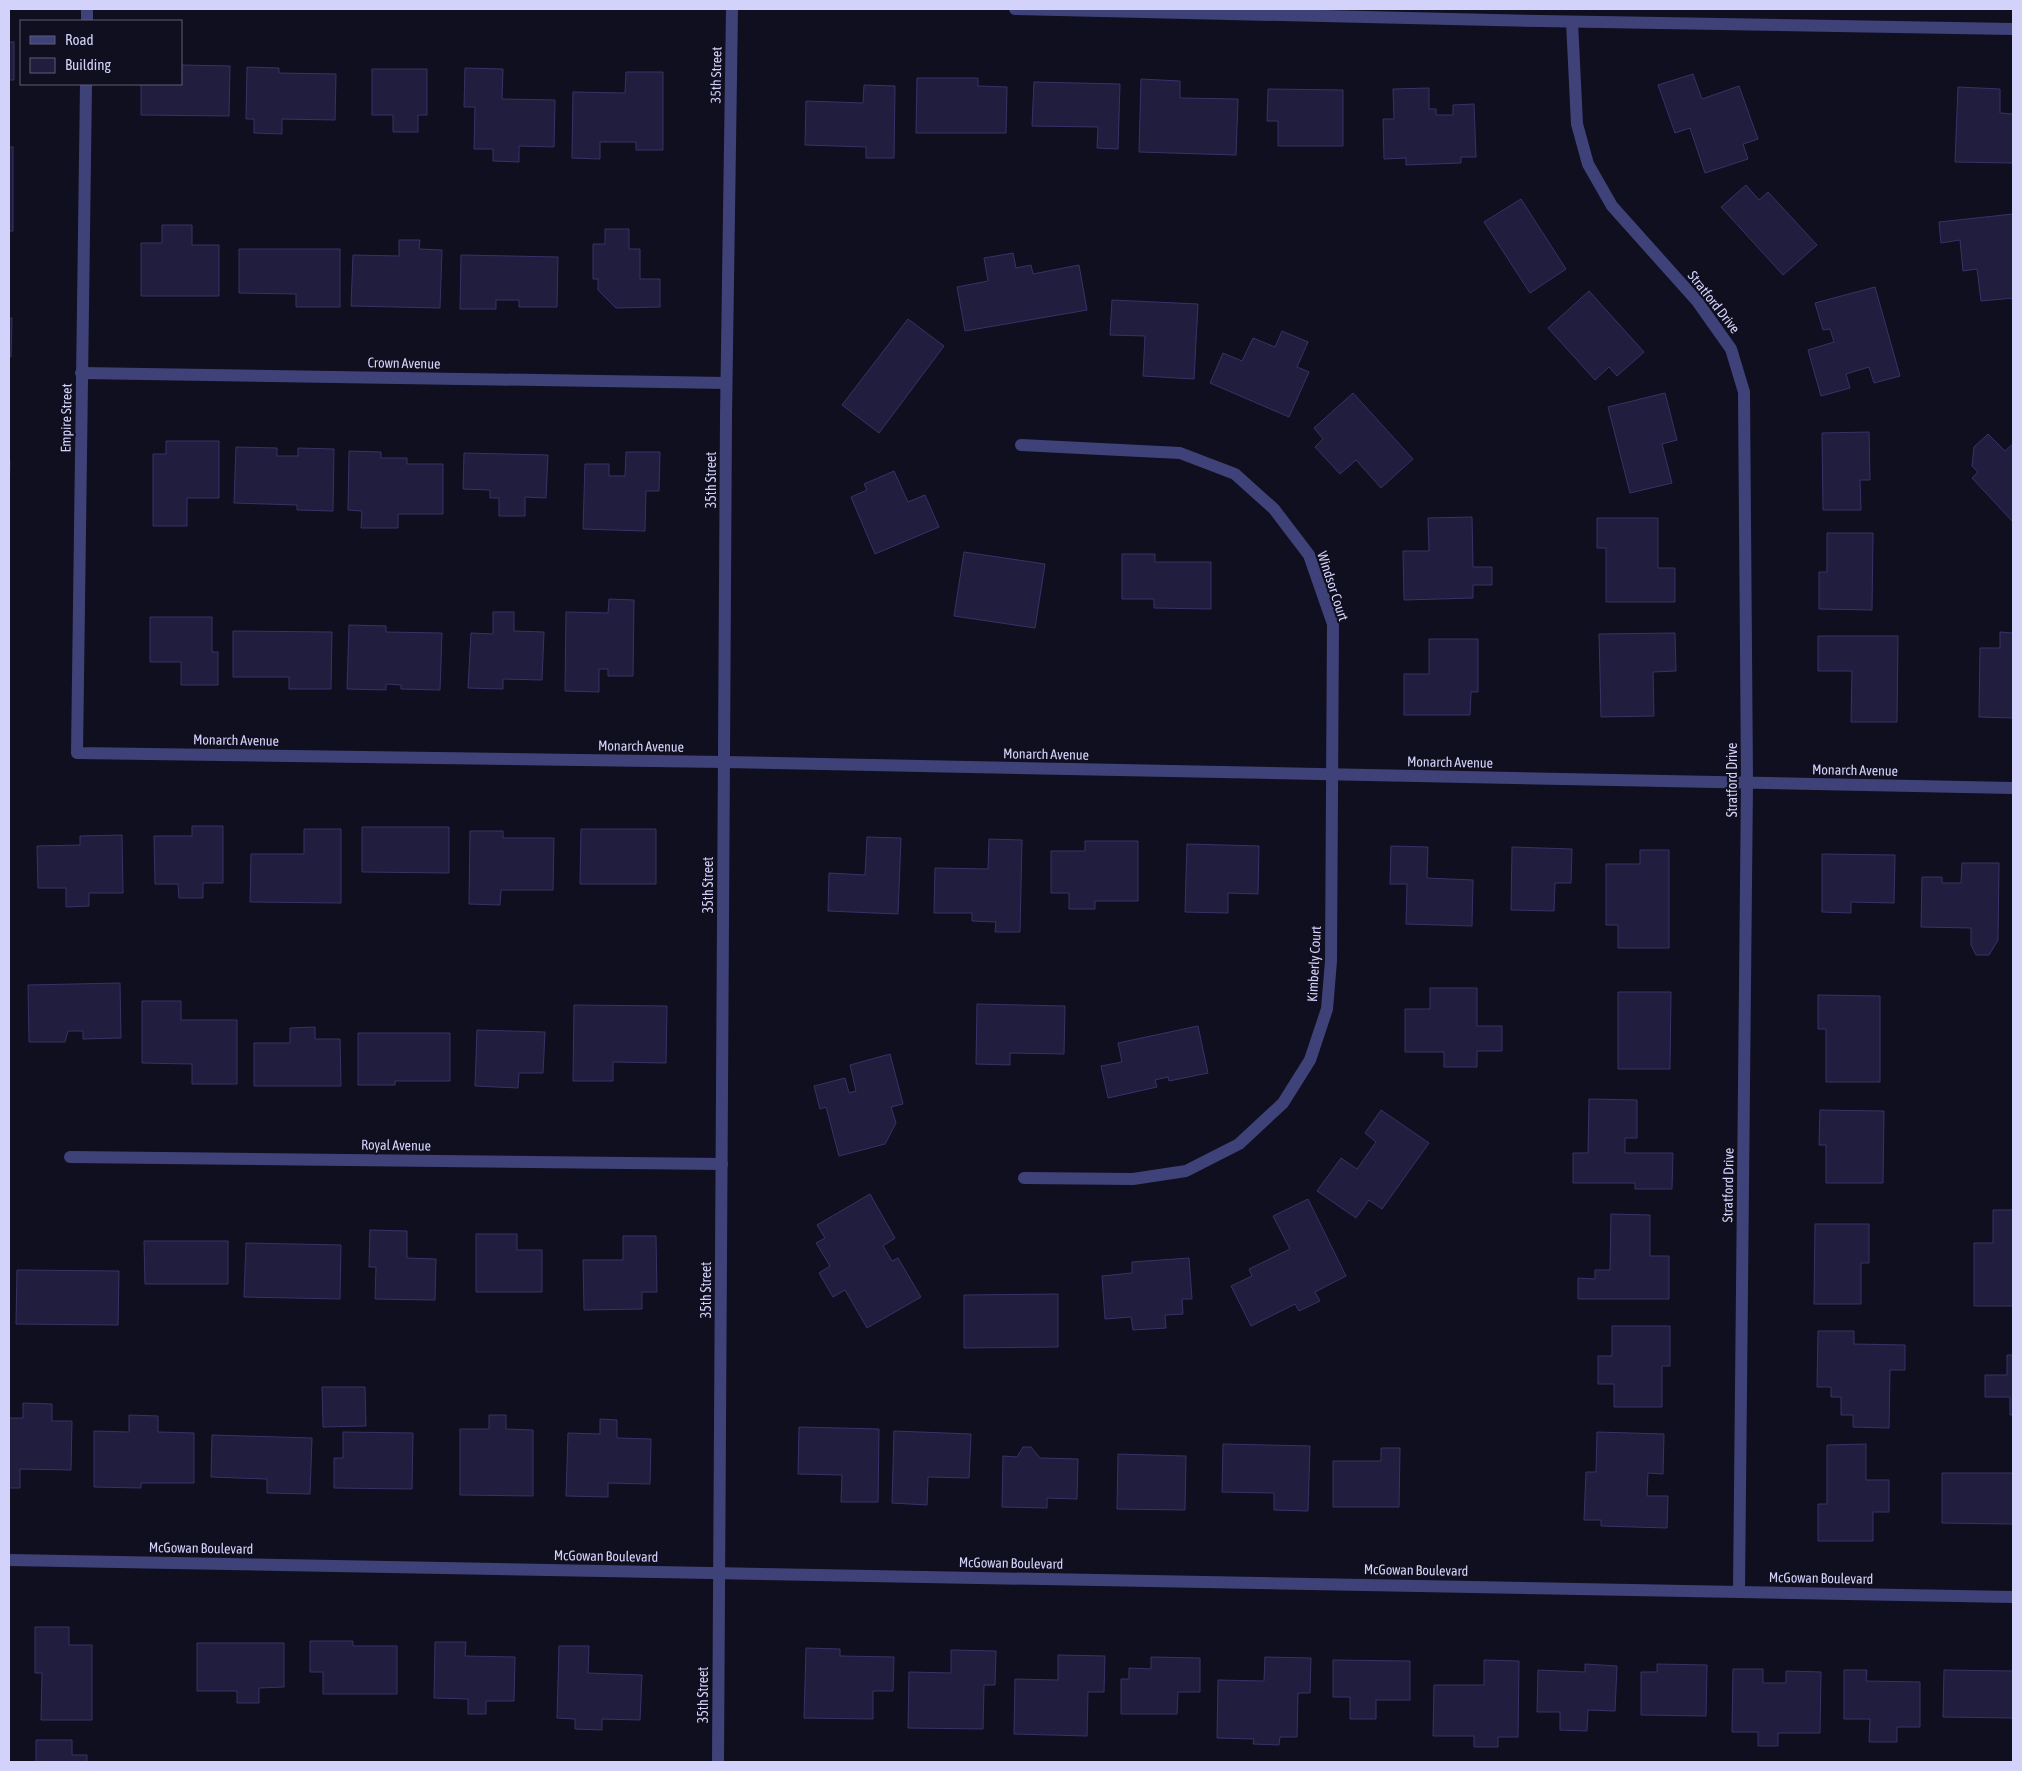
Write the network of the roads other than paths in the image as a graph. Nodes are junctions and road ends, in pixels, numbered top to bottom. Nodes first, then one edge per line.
1 (732, 9) edge
2 (1016, 9) edge
3 (1572, 22) junction
4 (2013, 29) edge
5 (86, 85) edge
6 (81, 373) junction
7 (726, 383) junction
8 (1021, 445) dead end
9 (77, 752) joint
10 (724, 762) junction
11 (1332, 774) junction
12 (1747, 782) junction
13 (2013, 788) edge
14 (70, 1157) dead end
15 (722, 1164) junction
16 (1024, 1178) dead end
17 (9, 1560) edge
18 (719, 1573) junction
19 (1739, 1591) junction
20 (2013, 1597) edge
21 (718, 1762) edge

1 - 7 street, 35th Street
2 - 3 street
3 - 4 street
3 - 12 street, Stratford Drive
5 - 6 street, Empire Street
6 - 7 street, Crown Avenue
6 - 9 street, Empire Street
7 - 10 street, 35th Street
8 - 11 street, Windsor Court
9 - 10 street, Monarch Avenue
10 - 11 street, Monarch Avenue
10 - 15 street, 35th Street
11 - 12 street, Monarch Avenue
11 - 16 street, Kimberly Court
12 - 13 street, Monarch Avenue
12 - 19 street, Stratford Drive
14 - 15 street, Royal Avenue
15 - 18 street, 35th Street
17 - 18 street, McGowan Boulevard
18 - 19 street, McGowan Boulevard
18 - 21 street, 35th Street
19 - 20 street, McGowan Boulevard

